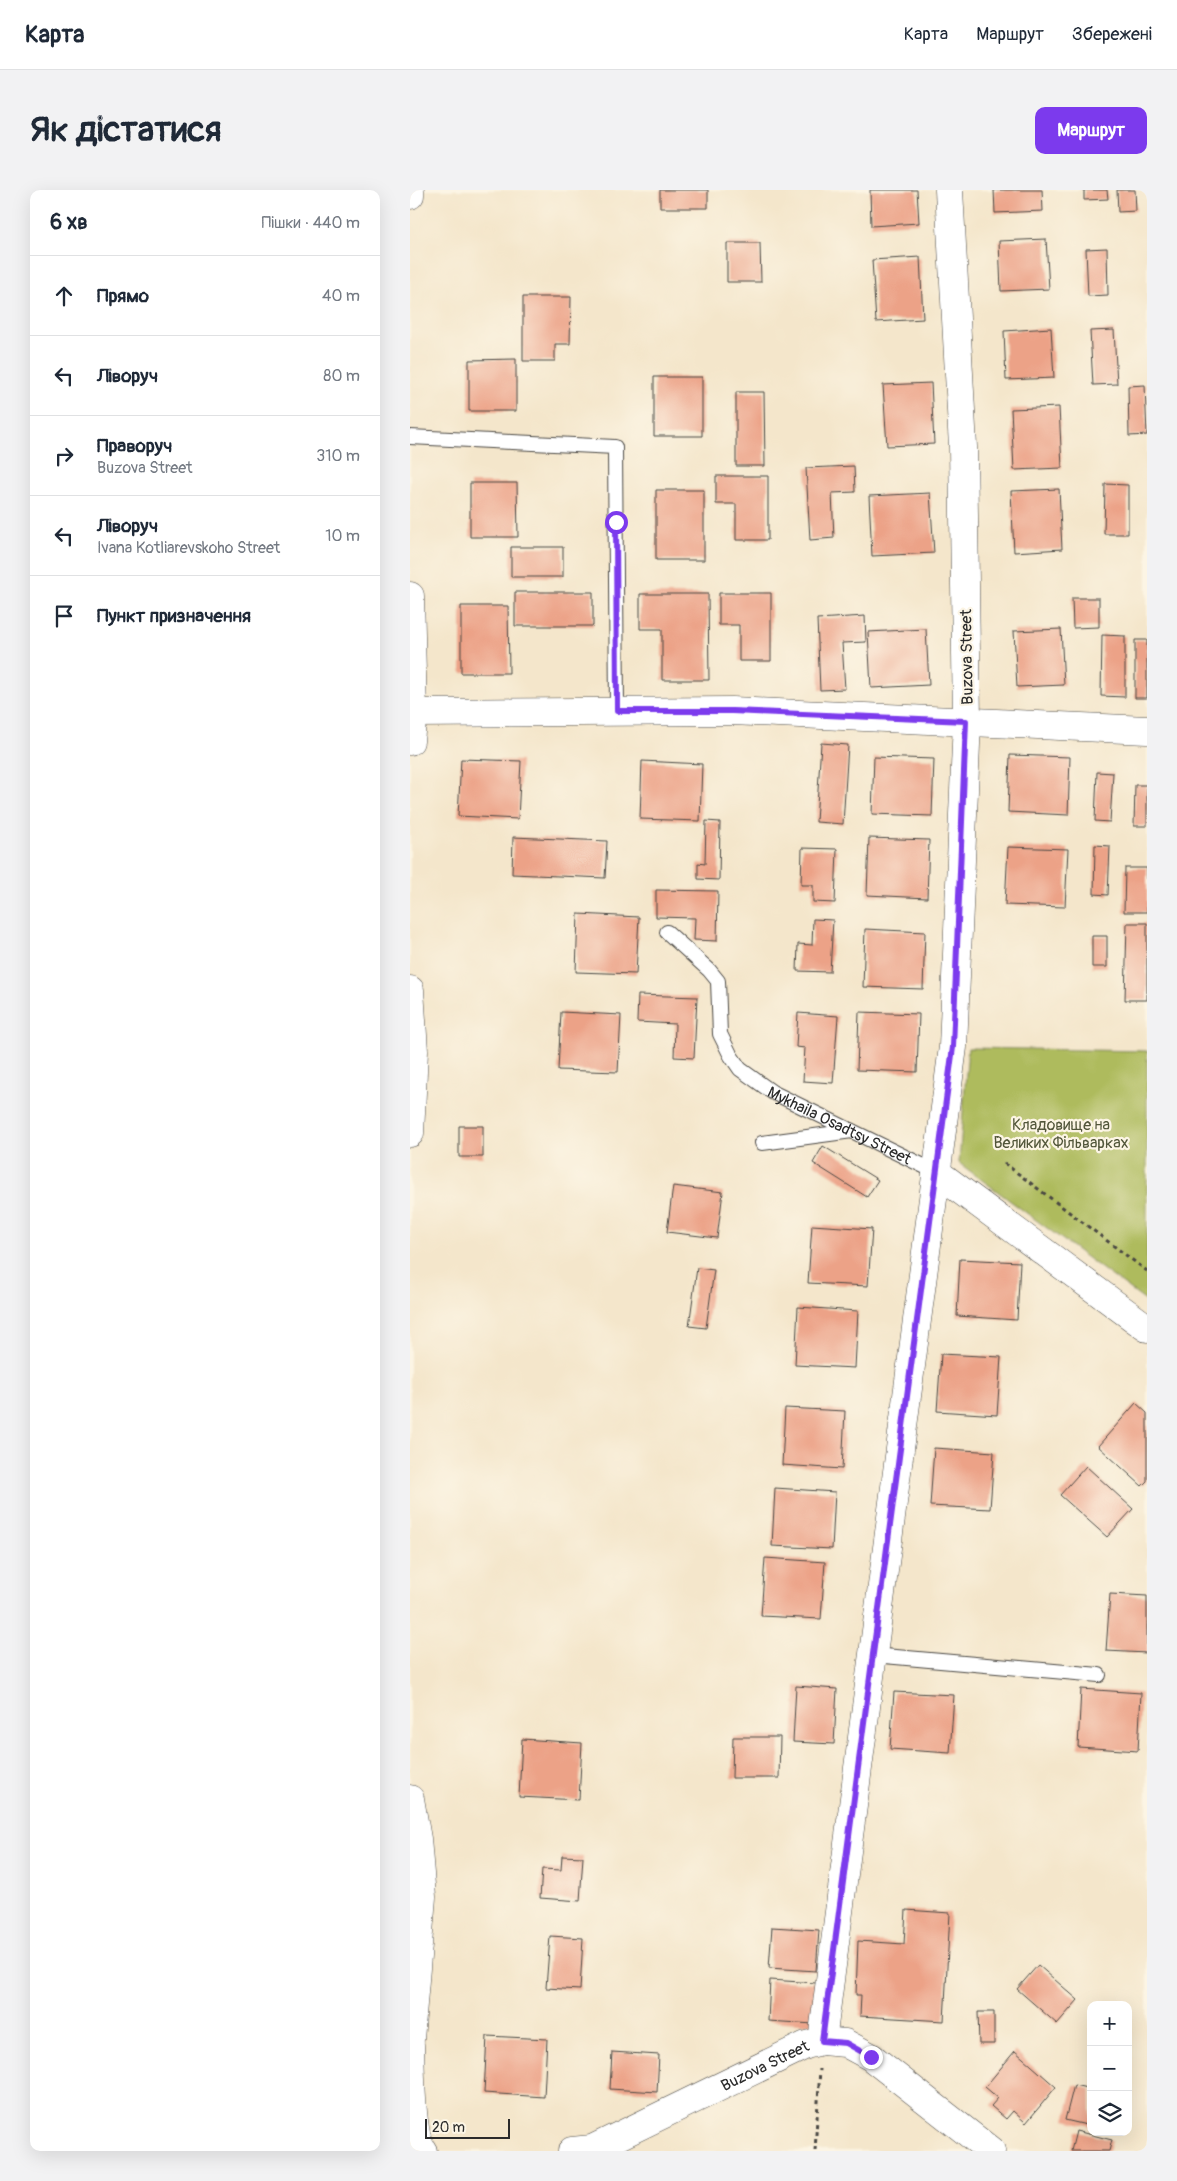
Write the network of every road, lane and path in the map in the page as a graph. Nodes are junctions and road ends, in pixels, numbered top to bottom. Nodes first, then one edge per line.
1 (410, 190) edge
2 (949, 190) edge
3 (410, 195) edge
4 (410, 438) edge
5 (410, 596) edge
6 (617, 711) junction
7 (413, 713) junction
8 (966, 721) junction
9 (1147, 730) edge
10 (410, 741) edge
11 (667, 932) dead end
12 (410, 990) edge
13 (852, 1131) junction
14 (410, 1133) edge
15 (762, 1143) dead end
16 (1004, 1163) dead end
17 (936, 1172) junction
18 (1147, 1271) edge
19 (1147, 1328) edge
20 (873, 1655) junction
21 (1099, 1675) dead end
22 (410, 1799) edge
23 (410, 2039) edge
24 (822, 2041) junction
25 (410, 2045) edge
26 (584, 2150) edge
27 (423, 2151) edge
28 (815, 2151) edge
29 (991, 2151) edge

1 - 3 street
2 - 8 street, Buzova Street
4 - 6 lane
5 - 7 street
6 - 7 street
6 - 8 street
7 - 10 street
8 - 9 street
8 - 17 street, Buzova Street
11 - 13 lane, Mykhaila Osadtsy Street
12 - 14 street
13 - 15 lane
13 - 17 lane, Mykhaila Osadtsy Street
16 - 18 path
17 - 19 street, Mykhaila Osadtsy Street
17 - 20 street, Buzova Street
20 - 21 lane
20 - 24 street, Buzova Street
22 - 23 street
24 - 26 street, Buzova Street
24 - 28 path
24 - 29 street
25 - 27 street

